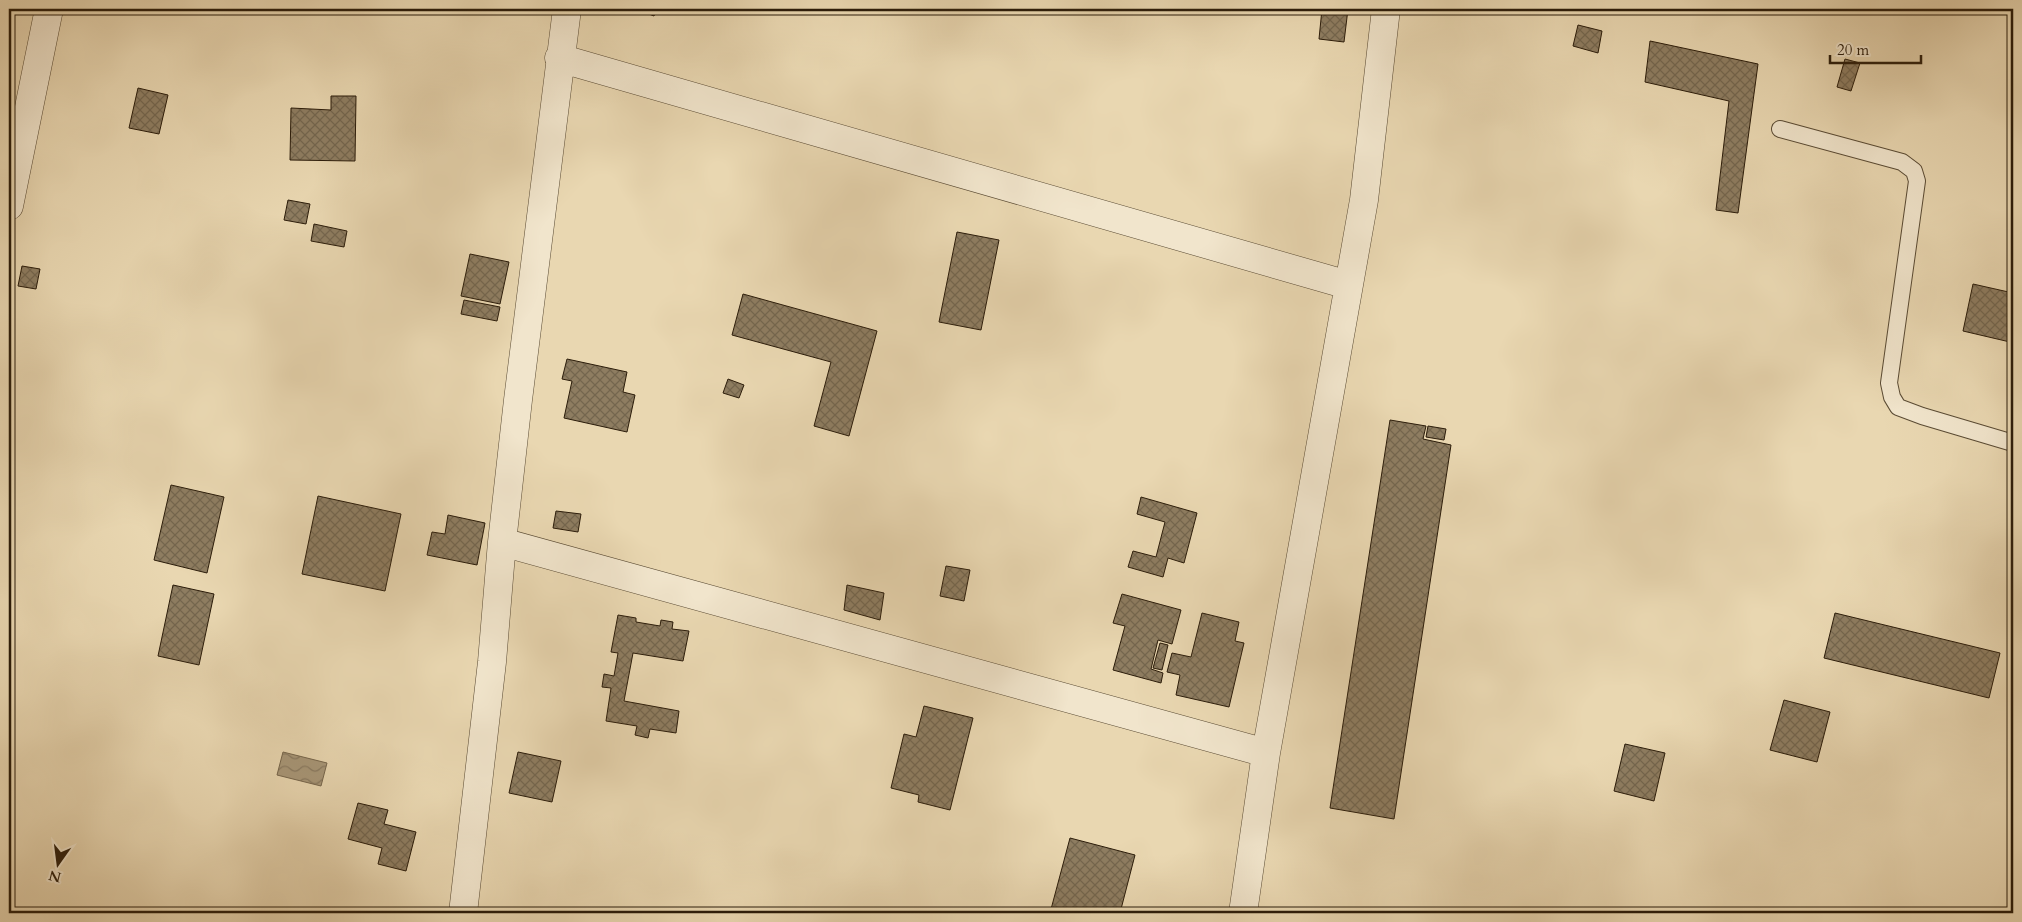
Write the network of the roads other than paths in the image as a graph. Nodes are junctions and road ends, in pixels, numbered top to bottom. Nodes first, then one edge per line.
1 (49, 9) edge
2 (567, 9) edge
3 (1386, 9) edge
4 (559, 58) junction
5 (1780, 128) dead end
6 (9, 206) edge
7 (1348, 285) junction
8 (2013, 443) edge
9 (502, 542) junction
10 (1266, 753) junction
11 (463, 913) edge
12 (1243, 913) edge

1 - 6 street
2 - 4 street
3 - 7 street
4 - 7 street
4 - 9 street
5 - 8 lane
7 - 10 street
9 - 10 street
9 - 11 street
10 - 12 street

